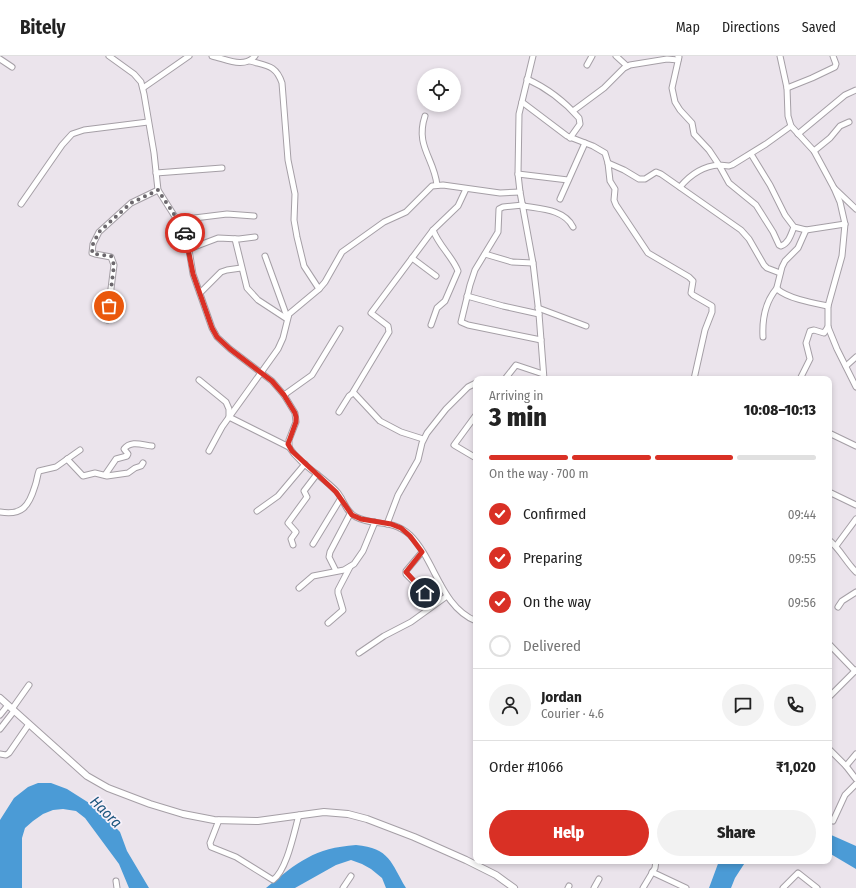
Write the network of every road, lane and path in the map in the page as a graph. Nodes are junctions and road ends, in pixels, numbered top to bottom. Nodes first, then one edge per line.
1 (189, 56) edge
2 (212, 56) edge
3 (255, 56) edge
4 (533, 56) edge
5 (592, 56) edge
6 (616, 56) edge
7 (780, 56) edge
8 (833, 56) edge
9 (111, 57) edge
10 (678, 57) edge
11 (0, 59) edge
12 (250, 61) junction
13 (587, 65) dead end
14 (627, 66) junction
15 (12, 67) dead end
16 (527, 79) junction
17 (143, 88) junction
18 (787, 88) junction
19 (856, 90) edge
20 (522, 102) junction
21 (573, 111) junction
22 (425, 116) dead end
23 (148, 122) junction
24 (848, 122) dead end
25 (791, 126) junction
26 (798, 134) junction
27 (570, 138) junction
28 (585, 143) junction
29 (814, 151) junction
30 (751, 154) junction
31 (608, 163) junction
32 (719, 165) junction
33 (222, 168) dead end
34 (156, 173) junction
35 (518, 174) junction
36 (568, 180) junction
37 (437, 185) junction
38 (680, 187) junction
39 (834, 188) junction
40 (466, 189) junction
41 (158, 190) junction
42 (520, 192) junction
43 (560, 199) dead end
44 (21, 204) dead end
45 (523, 206) junction
46 (856, 209) edge
47 (254, 216) dead end
48 (178, 220) junction
49 (844, 224) junction
50 (573, 227) dead end
51 (794, 227) junction
52 (433, 230) junction
53 (806, 230) junction
54 (255, 238) dead end
55 (235, 239) junction
56 (189, 249) junction
57 (485, 254) junction
58 (265, 256) dead end
59 (412, 258) junction
60 (533, 263) junction
61 (241, 268) junction
62 (780, 273) junction
63 (436, 276) dead end
64 (777, 288) junction
65 (319, 289) junction
66 (200, 293) junction
67 (467, 296) junction
68 (828, 306) junction
69 (539, 311) junction
70 (287, 318) junction
71 (107, 320) dead end
72 (431, 325) dead end
73 (586, 326) dead end
74 (828, 327) junction
75 (340, 329) dead end
76 (763, 337) dead end
77 (541, 340) junction
78 (856, 357) edge
79 (846, 366) junction
80 (262, 373) junction
81 (507, 376) edge
82 (544, 376) edge
83 (695, 376) edge
84 (802, 376) edge
85 (199, 380) dead end
86 (473, 385) edge
87 (856, 387) edge
88 (353, 393) junction
89 (284, 395) junction
90 (339, 412) dead end
91 (229, 417) junction
92 (473, 419) edge
93 (832, 434) edge
94 (424, 439) junction
95 (152, 446) dead end
96 (856, 446) edge
97 (289, 447) junction
98 (80, 450) dead end
99 (209, 451) dead end
100 (473, 456) edge
101 (67, 459) junction
102 (143, 463) dead end
103 (305, 464) junction
104 (317, 474) junction
105 (105, 475) junction
106 (832, 493) edge
107 (341, 498) junction
108 (856, 505) edge
109 (257, 511) dead end
110 (0, 512) edge
111 (350, 514) junction
112 (856, 519) edge
113 (375, 522) junction
114 (387, 524) junction
115 (832, 543) edge
116 (313, 544) dead end
117 (293, 545) dead end
118 (836, 546) junction
119 (422, 552) junction
120 (350, 567) junction
121 (336, 571) junction
122 (856, 572) edge
123 (440, 584) junction
124 (299, 588) dead end
125 (856, 592) edge
126 (447, 596) junction
127 (838, 607) dead end
128 (473, 619) edge
129 (328, 623) dead end
130 (832, 647) edge
131 (359, 653) dead end
132 (856, 670) edge
133 (29, 685) dead end
134 (832, 694) edge
135 (0, 698) edge
136 (11, 708) junction
137 (0, 715) edge
138 (29, 724) junction
139 (0, 729) edge
140 (832, 752) edge
141 (0, 754) edge
142 (856, 754) edge
143 (846, 766) junction
144 (856, 779) edge
145 (856, 784) edge
146 (299, 815) junction
147 (219, 820) junction
148 (833, 821) dead end
149 (473, 864) edge
150 (474, 864) edge
151 (656, 864) edge
152 (652, 872) junction
153 (351, 876) dead end
154 (600, 879) dead end
155 (116, 881) dead end
156 (118, 888) edge
157 (343, 888) edge
158 (514, 888) edge
159 (594, 888) edge
160 (643, 888) edge
161 (686, 888) edge
162 (783, 888) edge
163 (817, 888) edge

1 - 17 street
2 - 12 street
3 - 12 street
4 - 16 street
5 - 13 street
6 - 14 street
7 - 18 street
8 - 18 street
9 - 17 street
10 - 14 street
10 - 32 street
11 - 15 street
12 - 65 street
14 - 21 street
16 - 20 street
16 - 21 street
17 - 23 street
18 - 25 street
19 - 26 street
20 - 27 street
20 - 35 street
21 - 27 street
22 - 37 street
23 - 34 street
23 - 44 street
24 - 29 street
25 - 26 street
25 - 30 street
26 - 29 street
27 - 28 street
28 - 31 street
28 - 36 street
29 - 39 street
30 - 32 street
30 - 51 street
31 - 38 street
31 - 83 street
32 - 38 street
32 - 51 street
33 - 34 street
34 - 41 street
35 - 36 street
35 - 42 street
36 - 43 street
37 - 40 street
37 - 65 street
38 - 62 street
39 - 46 street
39 - 49 street
40 - 42 street
40 - 52 street
41 - 48 street
41 - 71 street
42 - 45 street
45 - 50 street
45 - 57 street
45 - 60 street
47 - 48 street
48 - 56 street
49 - 53 street
49 - 68 street
51 - 53 street
52 - 59 street
52 - 72 street
53 - 62 street
54 - 55 street
55 - 56 street
55 - 61 street
56 - 66 street
57 - 60 street
57 - 67 street
58 - 70 street
59 - 63 street
59 - 88 street
60 - 69 street
61 - 66 street
61 - 70 street
62 - 64 street
64 - 68 street
64 - 76 street
65 - 70 street
66 - 80 street
67 - 69 street
67 - 77 street
68 - 74 street
69 - 73 street
69 - 77 street
70 - 80 street
74 - 79 street
74 - 84 street
75 - 89 street
77 - 82 street
78 - 79 street
79 - 87 street
80 - 89 street
80 - 91 street
81 - 82 street
85 - 91 street
86 - 94 street
88 - 90 street
88 - 94 street
89 - 97 street
91 - 97 street
91 - 99 street
92 - 100 street
93 - 96 street
94 - 114 street
95 - 105 street
97 - 103 street
98 - 101 street
101 - 105 street
101 - 110 street
102 - 105 street
103 - 104 street
103 - 109 street
104 - 107 street
104 - 117 street
106 - 108 street
107 - 111 street
107 - 116 street
111 - 113 street
111 - 121 street
112 - 118 street
113 - 114 street
113 - 120 street
114 - 119 street
115 - 118 street
118 - 122 street
119 - 123 street
119 - 123 street
120 - 121 street
120 - 129 street
121 - 124 street
123 - 126 street
125 - 127 street
126 - 128 street
126 - 131 street
130 - 132 street
132 - 134 street
133 - 136 street
135 - 136 street
136 - 137 street
136 - 138 street
136 - 139 street
138 - 141 street
138 - 147 street
140 - 143 street
142 - 143 street
143 - 144 street
145 - 148 street
146 - 147 street
146 - 147 street
146 - 149 street
150 - 158 street
151 - 152 street
152 - 160 street
152 - 161 street
153 - 157 street
154 - 159 street
155 - 156 street
162 - 163 street

